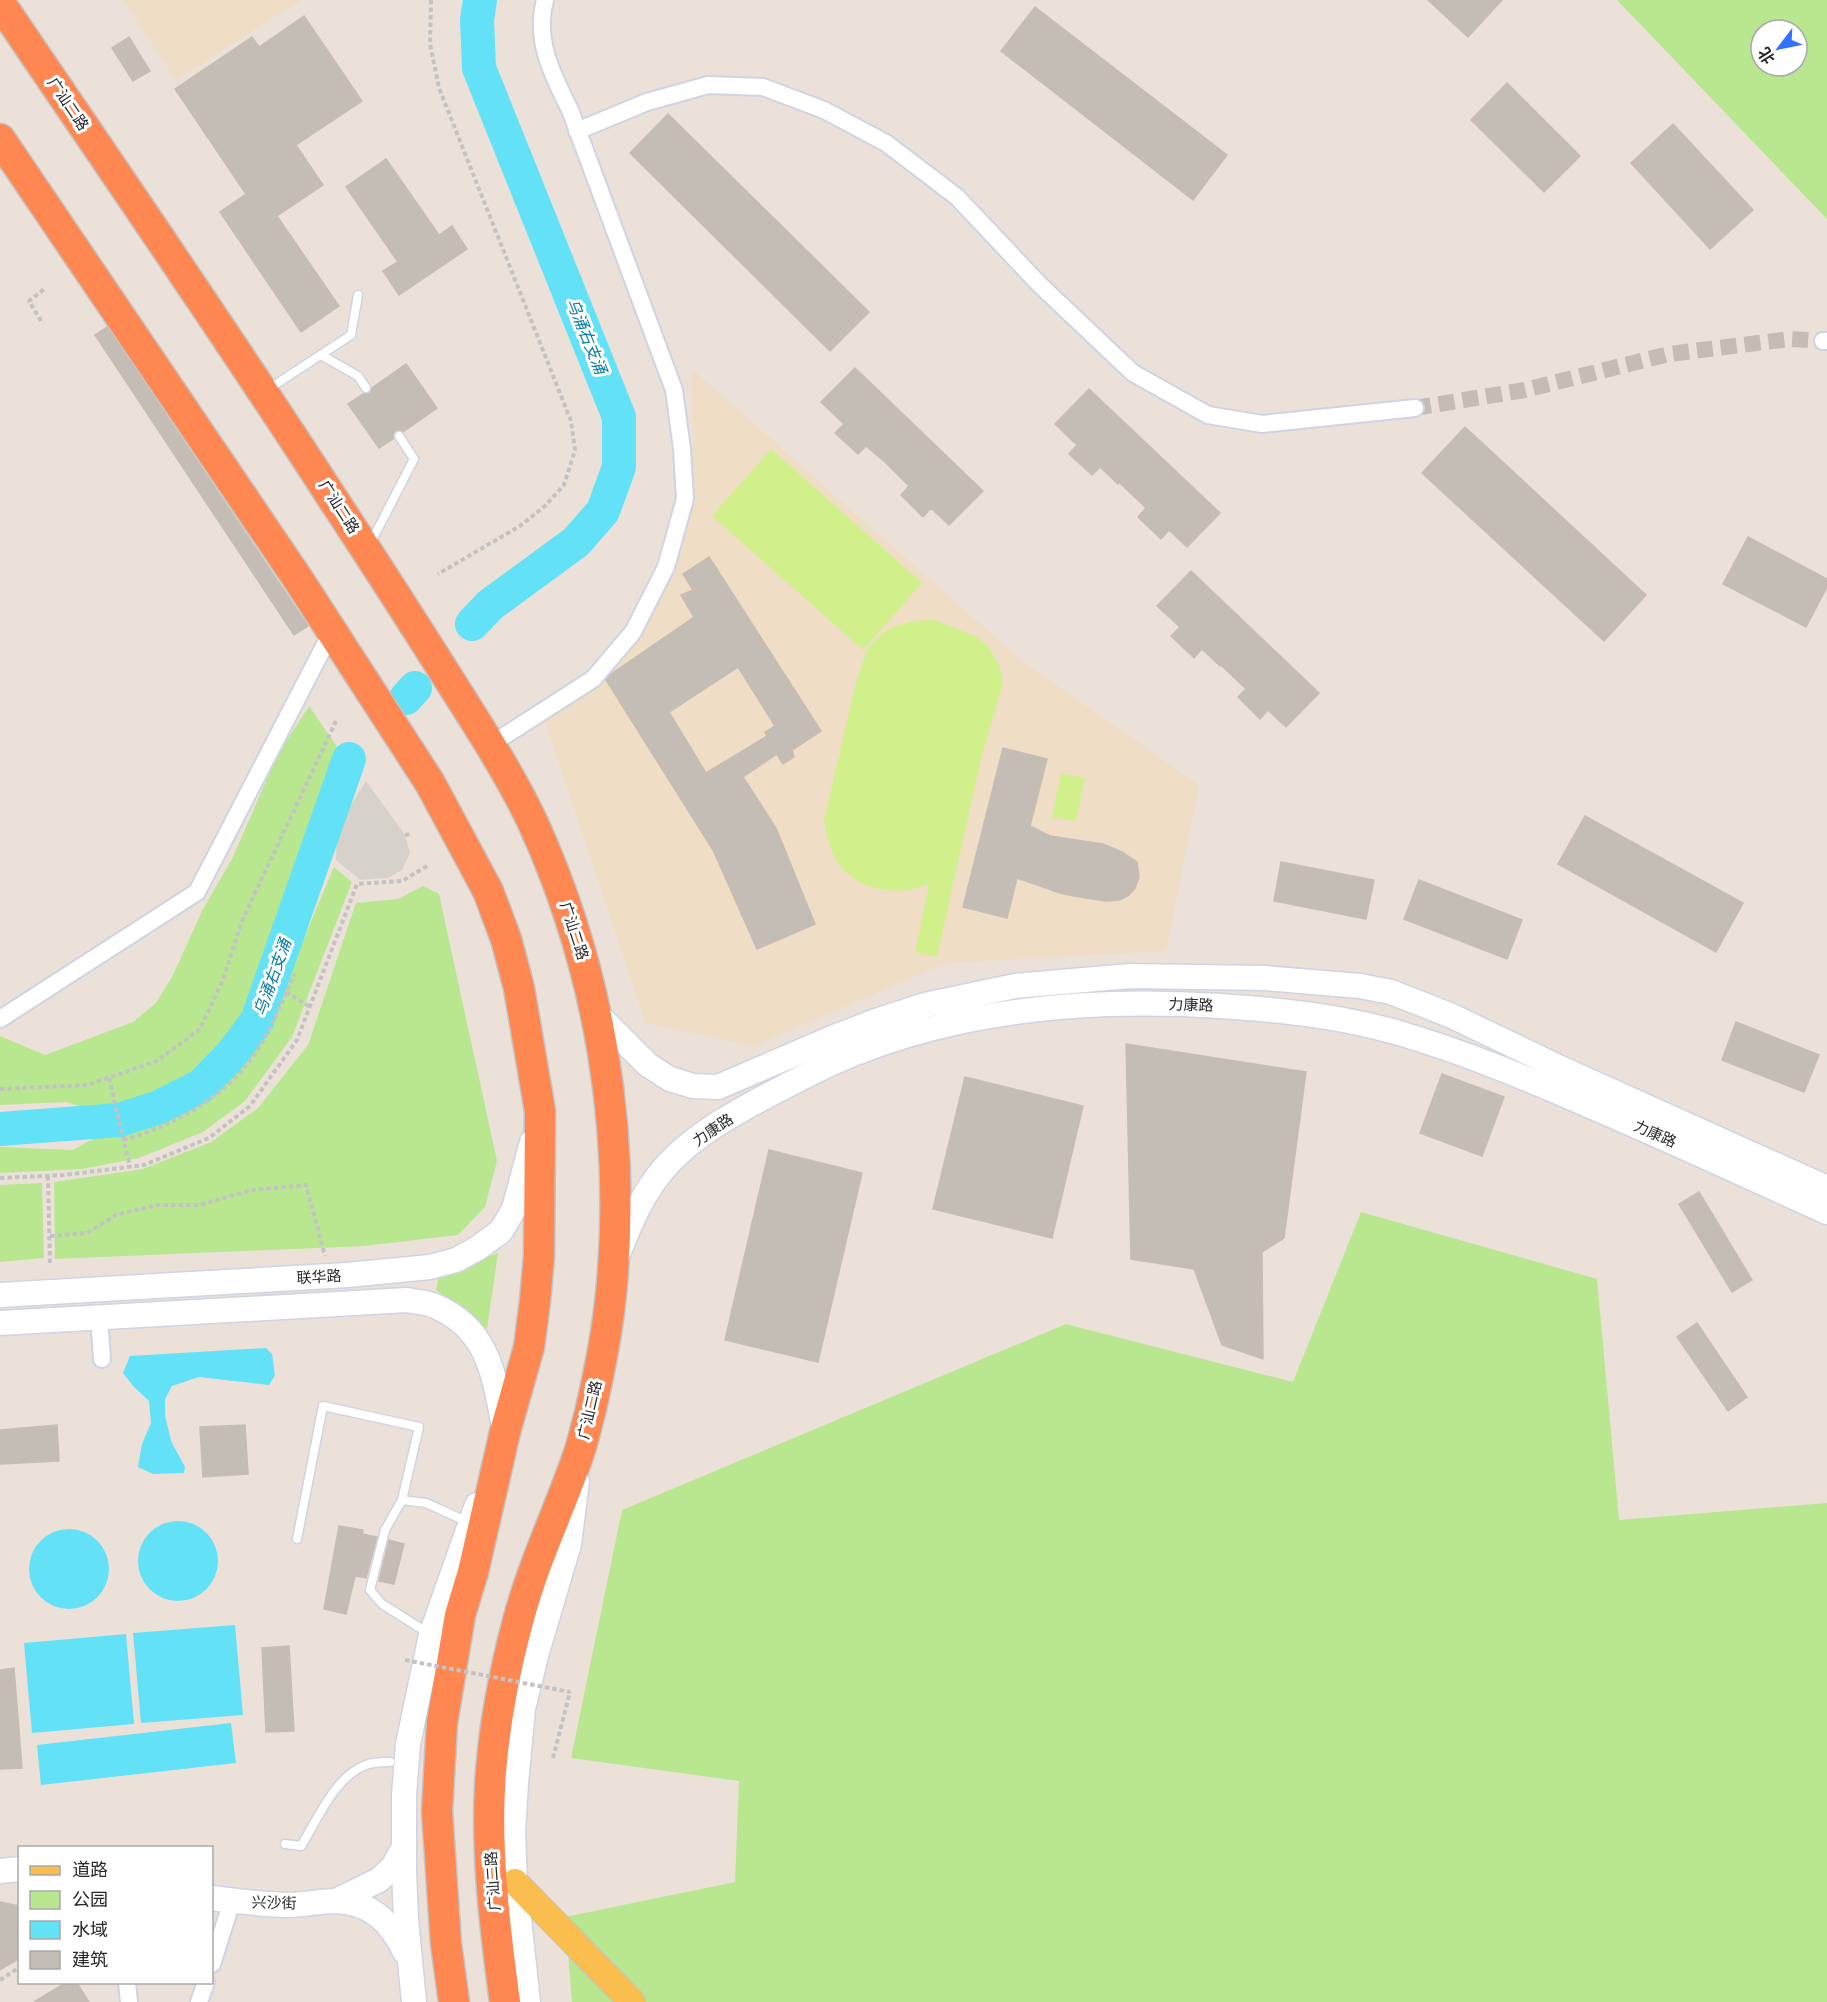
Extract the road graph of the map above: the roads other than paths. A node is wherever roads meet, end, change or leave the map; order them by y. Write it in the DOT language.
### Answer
graph roads {
  1 [pos="545,0"];
  2 [pos="0,3"];
  3 [pos="577,131"];
  4 [pos="0,139"];
  5 [pos="358,295"];
  6 [pos="321,355"];
  7 [pos="366,388"];
  8 [pos="264,392"];
  9 [pos="1415,408"];
  10 [pos="399,436"];
  11 [pos="367,550"];
  12 [pos="332,632"];
  13 [pos="490,745"];
  14 [pos="596,1013"];
  15 [pos="0,1019"];
  16 [pos="540,1111"];
  17 [pos="1827,1188"];
  18 [pos="1827,1212"];
  19 [pos="613,1264"];
  20 [pos="0,1295"];
  21 [pos="99,1317"];
  22 [pos="0,1323"];
  23 [pos="102,1359"];
  24 [pos="505,1432"];
  25 [pos="581,1449"];
  26 [pos="402,1500"];
  27 [pos="471,1523"];
  28 [pos="297,1539"];
  29 [pos="431,1635"];
  30 [pos="390,1761"];
  31 [pos="285,1844"];
  32 [pos="404,1847"];
  33 [pos="18,1869"];
  34 [pos="0,1870"];
  35 [pos="515,1882"];
  36 [pos="222,1899"];
  37 [pos="336,1901"];
  38 [pos="213,1958"];
  39 [pos="410,1964"];
  40 [pos="127,1984"];
  41 [pos="206,1984"];
  42 [pos="129,2002"];
  43 [pos="200,2002"];
  44 [pos="414,2002"];
  45 [pos="454,2002"];
  46 [pos="505,2002"];
  47 [pos="528,2002"];
  48 [pos="632,2002"];
  1 -- 3 [label="street"];
  2 -- 8 [label="highway, 广汕二路"];
  3 -- 9 [label="street"];
  3 -- 13 [label="street"];
  4 -- 12 [label="highway"];
  5 -- 6 [label="lane"];
  6 -- 7 [label="lane"];
  6 -- 8 [label="lane"];
  8 -- 11 [label="highway, 广汕二路"];
  10 -- 11 [label="lane"];
  11 -- 13 [label="highway, 广汕二路"];
  12 -- 15 [label="street"];
  12 -- 16 [label="highway"];
  13 -- 14 [label="highway, 广汕二路"];
  14 -- 17 [label="street, 力康路"];
  14 -- 19 [label="highway, 广汕二路"];
  16 -- 20 [label="street, 联华路"];
  16 -- 24 [label="highway"];
  18 -- 19 [label="street, 力康路"];
  19 -- 25 [label="highway, 广汕二路"];
  21 -- 22 [label="street, 联华路"];
  21 -- 23 [label="street"];
  21 -- 24 [label="street, 联华路"];
  24 -- 27 [label="street"];
  24 -- 45 [label="highway"];
  25 -- 35 [label="street"];
  25 -- 46 [label="highway, 广汕二路"];
  26 -- 27 [label="lane"];
  26 -- 28 [label="lane"];
  26 -- 29 [label="lane"];
  27 -- 29 [label="street"];
  29 -- 32 [label="street"];
  30 -- 31 [label="lane"];
  32 -- 37 [label="street"];
  32 -- 39 [label="street"];
  33 -- 34 [label="street"];
  35 -- 47 [label="street"];
  35 -- 48 [label="main road"];
  36 -- 37 [label="street, 兴沙街"];
  36 -- 38 [label="street"];
  37 -- 39 [label="street"];
  39 -- 44 [label="street"];
  40 -- 42 [label="street"];
  41 -- 43 [label="street"];
}
